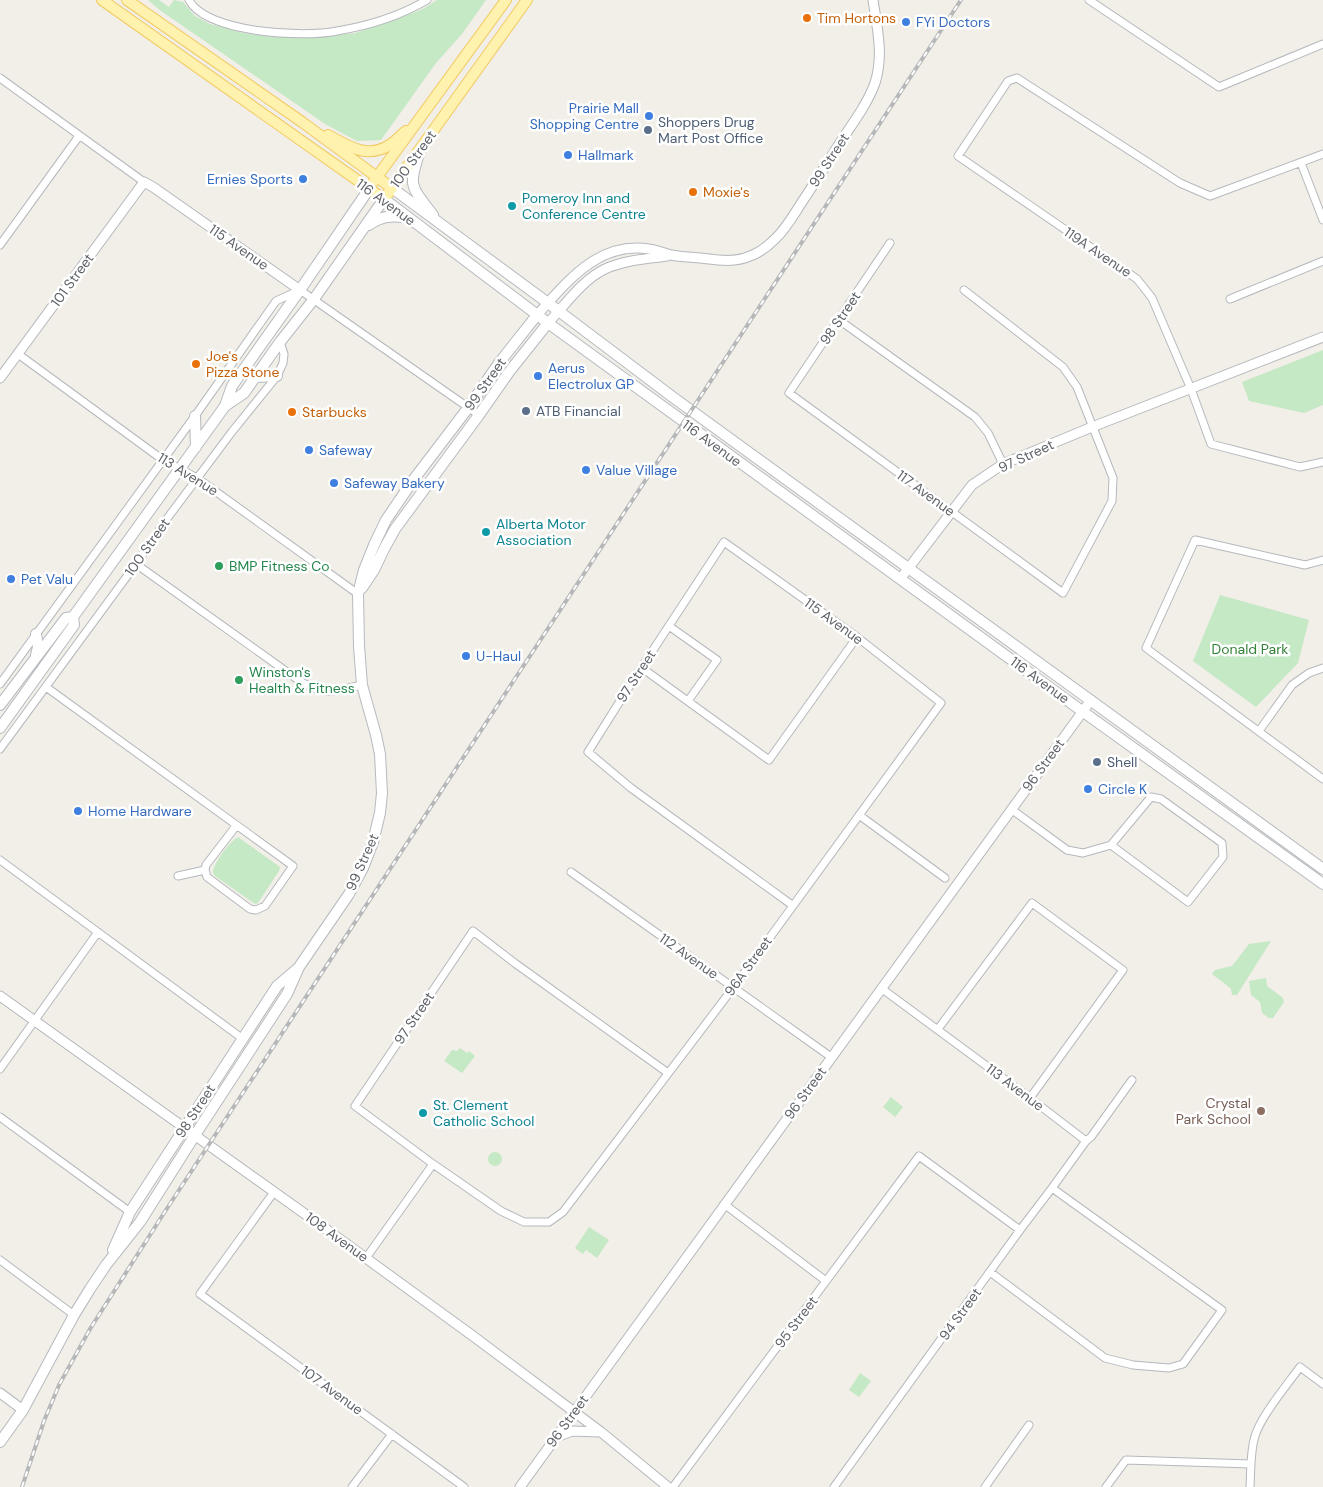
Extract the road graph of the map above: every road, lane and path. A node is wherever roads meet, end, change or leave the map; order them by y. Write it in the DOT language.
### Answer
graph roads {
  1 [pos="102,0"];
  2 [pos="127,0"];
  3 [pos="427,0"];
  4 [pos="506,0"];
  5 [pos="523,0"];
  6 [pos="528,0"];
  7 [pos="872,0"];
  8 [pos="1090,0"];
  9 [pos="190,2"];
  10 [pos="515,17"];
  11 [pos="1323,44"];
  12 [pos="0,78"];
  13 [pos="420,119"];
  14 [pos="302,122"];
  15 [pos="79,136"];
  16 [pos="420,149"];
  17 [pos="1323,154"];
  18 [pos="1301,163"];
  19 [pos="377,177"];
  20 [pos="144,182"];
  21 [pos="392,188"];
  22 [pos="369,189"];
  23 [pos="384,199"];
  24 [pos="409,218"];
  25 [pos="1323,220"];
  26 [pos="443,227"];
  27 [pos="360,232"];
  28 [pos="890,243"];
  29 [pos="0,245"];
  30 [pos="673,256"];
  31 [pos="1323,261"];
  32 [pos="300,290"];
  33 [pos="964,290"];
  34 [pos="314,299"];
  35 [pos="1230,299"];
  36 [pos="548,303"];
  37 [pos="559,311"];
  38 [pos="537,316"];
  39 [pos="839,320"];
  40 [pos="548,323"];
  41 [pos="1323,337"];
  42 [pos="280,342"];
  43 [pos="18,354"];
  44 [pos="277,376"];
  45 [pos="256,377"];
  46 [pos="0,378"];
  47 [pos="1191,389"];
  48 [pos="789,393"];
  49 [pos="674,398"];
  50 [pos="226,406"];
  51 [pos="468,408"];
  52 [pos="666,410"];
  53 [pos="479,415"];
  54 [pos="195,416"];
  55 [pos="1092,427"];
  56 [pos="196,448"];
  57 [pos="163,460"];
  58 [pos="1323,462"];
  59 [pos="1003,464"];
  60 [pos="180,469"];
  61 [pos="197,478"];
  62 [pos="951,511"];
  63 [pos="724,542"];
  64 [pos="1323,560"];
  65 [pos="136,564"];
  66 [pos="908,568"];
  67 [pos="901,578"];
  68 [pos="358,594"];
  69 [pos="74,617"];
  70 [pos="669,626"];
  71 [pos="36,634"];
  72 [pos="857,637"];
  73 [pos="36,657"];
  74 [pos="642,668"];
  75 [pos="1323,668"];
  76 [pos="0,684"];
  77 [pos="362,684"];
  78 [pos="46,687"];
  79 [pos="1090,700"];
  80 [pos="688,701"];
  81 [pos="940,703"];
  82 [pos="0,705"];
  83 [pos="1082,712"];
  84 [pos="0,728"];
  85 [pos="1259,731"];
  86 [pos="0,749"];
  87 [pos="1323,779"];
  88 [pos="1011,809"];
  89 [pos="859,816"];
  90 [pos="236,826"];
  91 [pos="1111,844"];
  92 [pos="0,860"];
  93 [pos="1323,869"];
  94 [pos="205,870"];
  95 [pos="571,872"];
  96 [pos="178,876"];
  97 [pos="945,878"];
  98 [pos="1323,884"];
  99 [pos="792,904"];
  100 [pos="98,932"];
  101 [pos="299,967"];
  102 [pos="733,988"];
  103 [pos="881,988"];
  104 [pos="0,996"];
  105 [pos="34,1021"];
  106 [pos="938,1030"];
  107 [pos="243,1039"];
  108 [pos="254,1045"];
  109 [pos="831,1057"];
  110 [pos="0,1068"];
  111 [pos="668,1073"];
  112 [pos="1132,1080"];
  113 [pos="1030,1098"];
  114 [pos="0,1117"];
  115 [pos="184,1127"];
  116 [pos="195,1134"];
  117 [pos="1086,1141"];
  118 [pos="434,1164"];
  119 [pos="1052,1188"];
  120 [pos="274,1192"];
  121 [pos="724,1204"];
  122 [pos="130,1212"];
  123 [pos="1020,1230"];
  124 [pos="366,1258"];
  125 [pos="0,1260"];
  126 [pos="106,1265"];
  127 [pos="990,1272"];
  128 [pos="826,1282"];
  129 [pos="74,1315"];
  130 [pos="1323,1384"];
  131 [pos="0,1393"];
  132 [pos="23,1410"];
  133 [pos="574,1412"];
  134 [pos="1029,1426"];
  135 [pos="601,1432"];
  136 [pos="392,1434"];
  137 [pos="554,1439"];
  138 [pos="0,1442"];
  139 [pos="1251,1464"];
  140 [pos="352,1487"];
  141 [pos="464,1487"];
  142 [pos="520,1487"];
  143 [pos="668,1487"];
  144 [pos="673,1487"];
  145 [pos="834,1487"];
  146 [pos="985,1487"];
  147 [pos="1106,1487"];
  148 [pos="1250,1487"];
  1 -- 22 [label="main road, 116 Avenue"];
  2 -- 14 [label="main road, 116 Avenue"];
  3 -- 9 [label="street"];
  4 -- 13 [label="main road, 100 Street"];
  5 -- 10 [label="main road"];
  6 -- 10 [label="main road, 100 Street"];
  7 -- 30 [label="street, 99 Street"];
  8 -- 11 [label="street"];
  10 -- 16 [label="main road, 100 Street"];
  12 -- 15 [label="street, 115 Avenue"];
  13 -- 14 [label="main road"];
  13 -- 19 [label="main road, 100 Street"];
  14 -- 19 [label="main road, 116 Avenue"];
  15 -- 20 [label="street, 115 Avenue"];
  15 -- 29 [label="street"];
  16 -- 21 [label="main road, 100 Street"];
  16 -- 26 [label="main road"];
  17 -- 18 [label="street"];
  18 -- 25 [label="street"];
  18 -- 47 [label="street, 119A Avenue"];
  19 -- 21 [label="main road, 116 Avenue"];
  19 -- 22 [label="main road, 100 Street"];
  20 -- 32 [label="street, 115 Avenue"];
  20 -- 43 [label="street, 101 Street"];
  21 -- 23 [label="main road, 100 Street"];
  21 -- 26 [label="main road, 116 Avenue"];
  22 -- 23 [label="main road, 116 Avenue"];
  22 -- 32 [label="main road, 100 Street"];
  23 -- 24 [label="main road, 116 Avenue"];
  23 -- 27 [label="main road, 100 Street"];
  24 -- 27 [label="main road"];
  24 -- 38 [label="main road, 116 Avenue"];
  26 -- 36 [label="main road, 116 Avenue"];
  27 -- 34 [label="main road, 100 Street"];
  28 -- 39 [label="street, 98 Street"];
  30 -- 36 [label="street, 99 Street"];
  30 -- 37 [label="street, 99 Street"];
  31 -- 35 [label="street"];
  32 -- 34 [label="street, 115 Avenue"];
  32 -- 50 [label="main road, 100 Street"];
  32 -- 54 [label="street"];
  33 -- 55 [label="street"];
  34 -- 42 [label="main road, 100 Street"];
  34 -- 51 [label="street, 115 Avenue"];
  36 -- 37 [label="main road, 116 Avenue"];
  36 -- 38 [label="street, 99 Street"];
  37 -- 40 [label="street, 99 Street"];
  37 -- 49 [label="main road, 116 Avenue"];
  38 -- 40 [label="main road, 116 Avenue"];
  38 -- 51 [label="main road, 99 Street"];
  39 -- 48 [label="street, 98 Street"];
  39 -- 59 [label="street"];
  40 -- 52 [label="main road, 116 Avenue"];
  40 -- 53 [label="main road, 99 Street"];
  41 -- 47 [label="street, 97 Street"];
  42 -- 44 [label="street, 100 Street"];
  42 -- 45 [label="main road, 100 Street"];
  43 -- 46 [label="street, 101 Street"];
  43 -- 57 [label="street, 113 Avenue"];
  44 -- 45 [label="main road"];
  44 -- 61 [label="street, 100 Street"];
  45 -- 50 [label="main road, 100 Street"];
  47 -- 55 [label="street, 97 Street"];
  47 -- 58 [label="street, 119A Avenue"];
  48 -- 62 [label="street, 117 Avenue"];
  49 -- 52 [label="main road"];
  49 -- 66 [label="main road, 116 Avenue"];
  50 -- 56 [label="main road, 100 Street"];
  51 -- 53 [label="street, 115 Avenue"];
  51 -- 68 [label="main road, 99 Street"];
  52 -- 67 [label="main road, 116 Avenue"];
  53 -- 68 [label="main road, 99 Street"];
  54 -- 56 [label="main road"];
  54 -- 57 [label="street"];
  55 -- 59 [label="street, 97 Street"];
  55 -- 62 [label="street, 117 Avenue"];
  56 -- 60 [label="main road, 100 Street"];
  57 -- 60 [label="street, 113 Avenue"];
  57 -- 71 [label="street"];
  59 -- 62 [label="street, 97 Street"];
  60 -- 61 [label="street, 113 Avenue"];
  60 -- 69 [label="main road, 100 Street"];
  61 -- 65 [label="street, 100 Street"];
  61 -- 68 [label="street, 113 Avenue"];
  62 -- 66 [label="street, 97 Street"];
  63 -- 70 [label="street, 97 Street"];
  63 -- 72 [label="street, 115 Avenue"];
  64 -- 85 [label="street"];
  65 -- 77 [label="street"];
  65 -- 78 [label="street, 100 Street"];
  66 -- 67 [label="street, 97 Street"];
  66 -- 79 [label="main road, 116 Avenue"];
  67 -- 83 [label="main road, 116 Avenue"];
  68 -- 77 [label="main road, 99 Street"];
  69 -- 73 [label="main road, 100 Street"];
  69 -- 84 [label="main road, 100 Street"];
  70 -- 74 [label="street, 97 Street"];
  70 -- 80 [label="street"];
  71 -- 73 [label="main road"];
  71 -- 76 [label="street"];
  72 -- 80 [label="street"];
  72 -- 81 [label="street, 115 Avenue"];
  73 -- 82 [label="main road, 100 Street"];
  74 -- 80 [label="street"];
  74 -- 99 [label="street, 97 Street"];
  75 -- 85 [label="street"];
  77 -- 101 [label="main road, 99 Street"];
  78 -- 86 [label="street, 100 Street"];
  78 -- 90 [label="street"];
  79 -- 83 [label="street, 96 Street"];
  79 -- 93 [label="main road, 116 Avenue"];
  81 -- 89 [label="street, 96A Street"];
  83 -- 88 [label="street, 96 Street"];
  83 -- 98 [label="main road, 116 Avenue"];
  85 -- 87 [label="street"];
  88 -- 91 [label="street"];
  88 -- 103 [label="street, 96 Street"];
  89 -- 97 [label="street"];
  89 -- 99 [label="street, 96A Street"];
  90 -- 94 [label="street"];
  90 -- 94 [label="street"];
  91 -- 91 [label="street"];
  92 -- 100 [label="street"];
  94 -- 96 [label="street"];
  95 -- 102 [label="street, 112 Avenue"];
  99 -- 102 [label="street, 96A Street"];
  100 -- 105 [label="street"];
  100 -- 107 [label="street"];
  101 -- 107 [label="main road, 98 Street"];
  101 -- 108 [label="main road, 99 Street"];
  102 -- 109 [label="street, 112 Avenue"];
  102 -- 111 [label="street, 96A Street"];
  103 -- 106 [label="street, 113 Avenue"];
  103 -- 109 [label="street, 96 Street"];
  104 -- 105 [label="street, 108 Avenue"];
  105 -- 110 [label="street"];
  105 -- 115 [label="street, 108 Avenue"];
  106 -- 113 [label="street, 113 Avenue"];
  106 -- 113 [label="street"];
  107 -- 115 [label="main road, 98 Street"];
  108 -- 116 [label="main road, 98 Street"];
  109 -- 121 [label="street, 96 Street"];
  111 -- 118 [label="street, 96A Street"];
  111 -- 118 [label="street, 97 Street"];
  112 -- 117 [label="street"];
  113 -- 117 [label="street, 113 Avenue"];
  114 -- 122 [label="street"];
  115 -- 116 [label="street, 108 Avenue"];
  115 -- 122 [label="main road, 98 Street"];
  116 -- 120 [label="street, 108 Avenue"];
  116 -- 126 [label="main road, 98 Street"];
  117 -- 119 [label="street, 94 Street"];
  118 -- 124 [label="street"];
  119 -- 123 [label="street, 94 Street"];
  119 -- 127 [label="street"];
  120 -- 124 [label="street, 108 Avenue"];
  120 -- 136 [label="street, 107 Avenue"];
  121 -- 128 [label="street"];
  121 -- 133 [label="street, 96 Street"];
  122 -- 126 [label="main road, 98 Street"];
  123 -- 127 [label="street, 94 Street"];
  123 -- 128 [label="street, 95 Street"];
  124 -- 133 [label="street, 108 Avenue"];
  125 -- 129 [label="street"];
  126 -- 129 [label="main road, 98 Street"];
  127 -- 145 [label="street, 94 Street"];
  128 -- 144 [label="street, 95 Street"];
  129 -- 132 [label="main road, 98 Street"];
  130 -- 139 [label="street"];
  131 -- 132 [label="street"];
  132 -- 138 [label="main road, 98 Street"];
  133 -- 135 [label="street, 108 Avenue"];
  133 -- 137 [label="street, 96 Street"];
  134 -- 146 [label="street"];
  135 -- 137 [label="street"];
  135 -- 143 [label="street, 108 Avenue"];
  136 -- 140 [label="street"];
  136 -- 141 [label="street, 107 Avenue"];
  137 -- 142 [label="street, 96 Street"];
  139 -- 147 [label="street"];
  139 -- 148 [label="street"];
}
